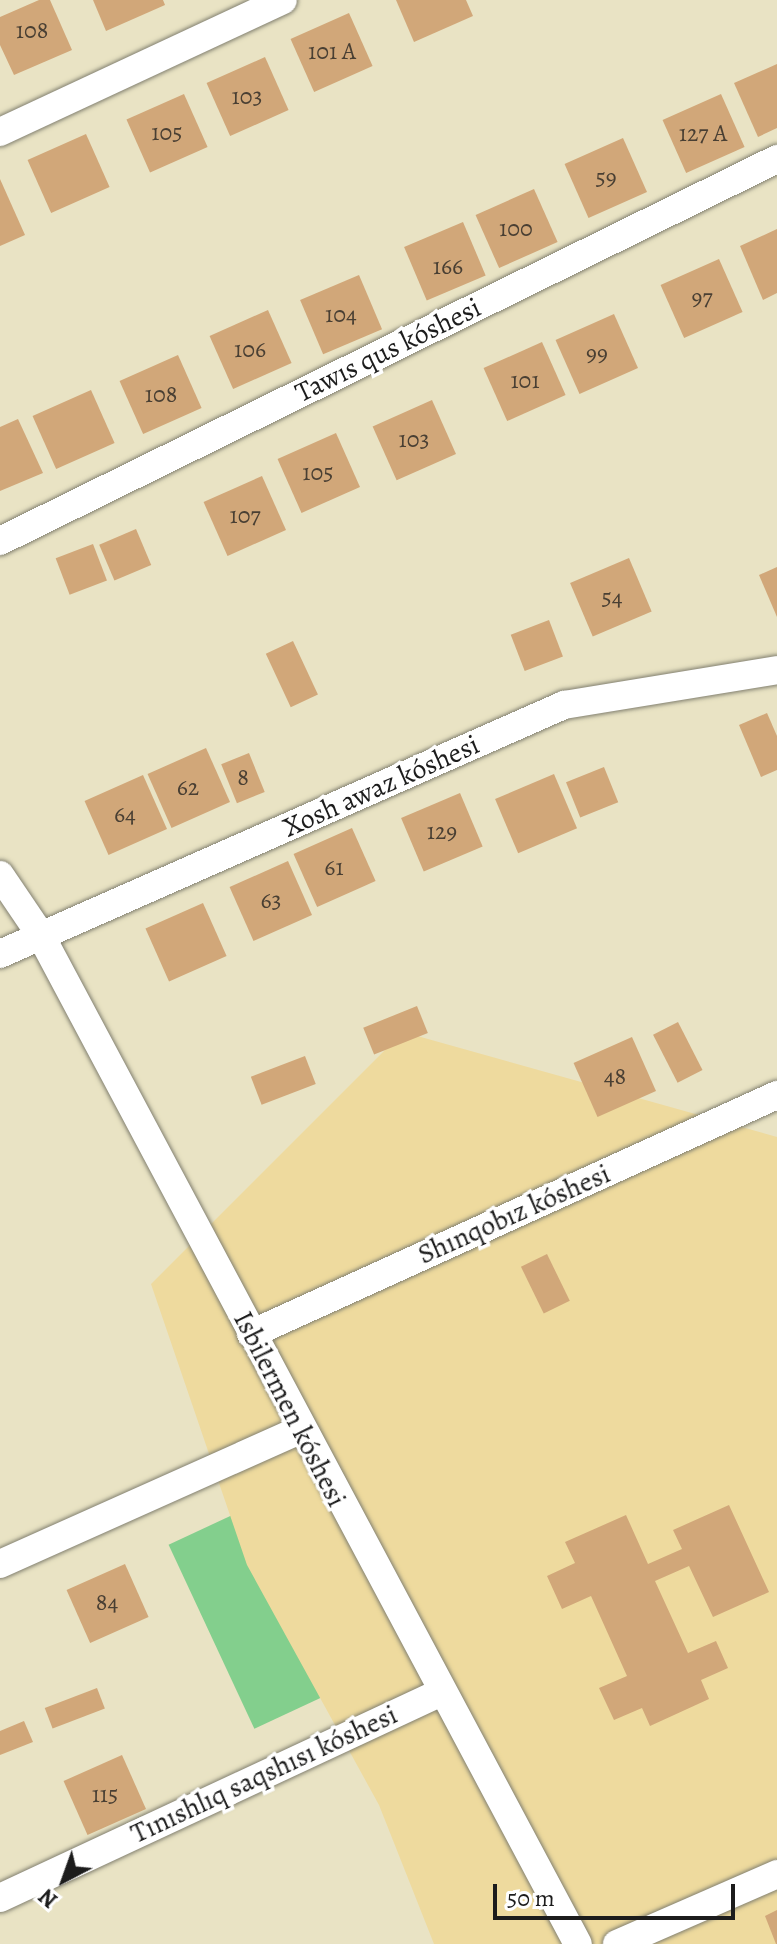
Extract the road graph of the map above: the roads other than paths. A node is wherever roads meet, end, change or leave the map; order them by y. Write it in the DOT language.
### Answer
graph roads {
  1 [pos="283,0"];
  2 [pos="0,132"];
  3 [pos="777,159"];
  4 [pos="0,541"];
  5 [pos="777,670"];
  6 [pos="0,875"];
  7 [pos="40,934"];
  8 [pos="0,954"];
  9 [pos="777,1095"];
  10 [pos="251,1334"];
  11 [pos="298,1431"];
  12 [pos="0,1564"];
  13 [pos="441,1692"];
  14 [pos="777,1874"];
  15 [pos="0,1898"];
  16 [pos="578,1944"];
  17 [pos="617,1944"];
  1 -- 2 [label="street"];
  3 -- 4 [label="street, Tawıs qus kóshesi"];
  5 -- 7 [label="street, Xosh awaz kóshesi"];
  6 -- 7 [label="street, Isbilermen kóshesi"];
  7 -- 8 [label="street, Xosh awaz kóshesi"];
  7 -- 10 [label="street, Isbilermen kóshesi"];
  9 -- 10 [label="street, Shınqobız kóshesi"];
  10 -- 11 [label="street, Isbilermen kóshesi"];
  11 -- 12 [label="street"];
  11 -- 13 [label="street, Isbilermen kóshesi"];
  13 -- 15 [label="street, Tınıshlıq saqshısı kóshesi"];
  13 -- 16 [label="street, Isbilermen kóshesi"];
  14 -- 17 [label="street"];
}
